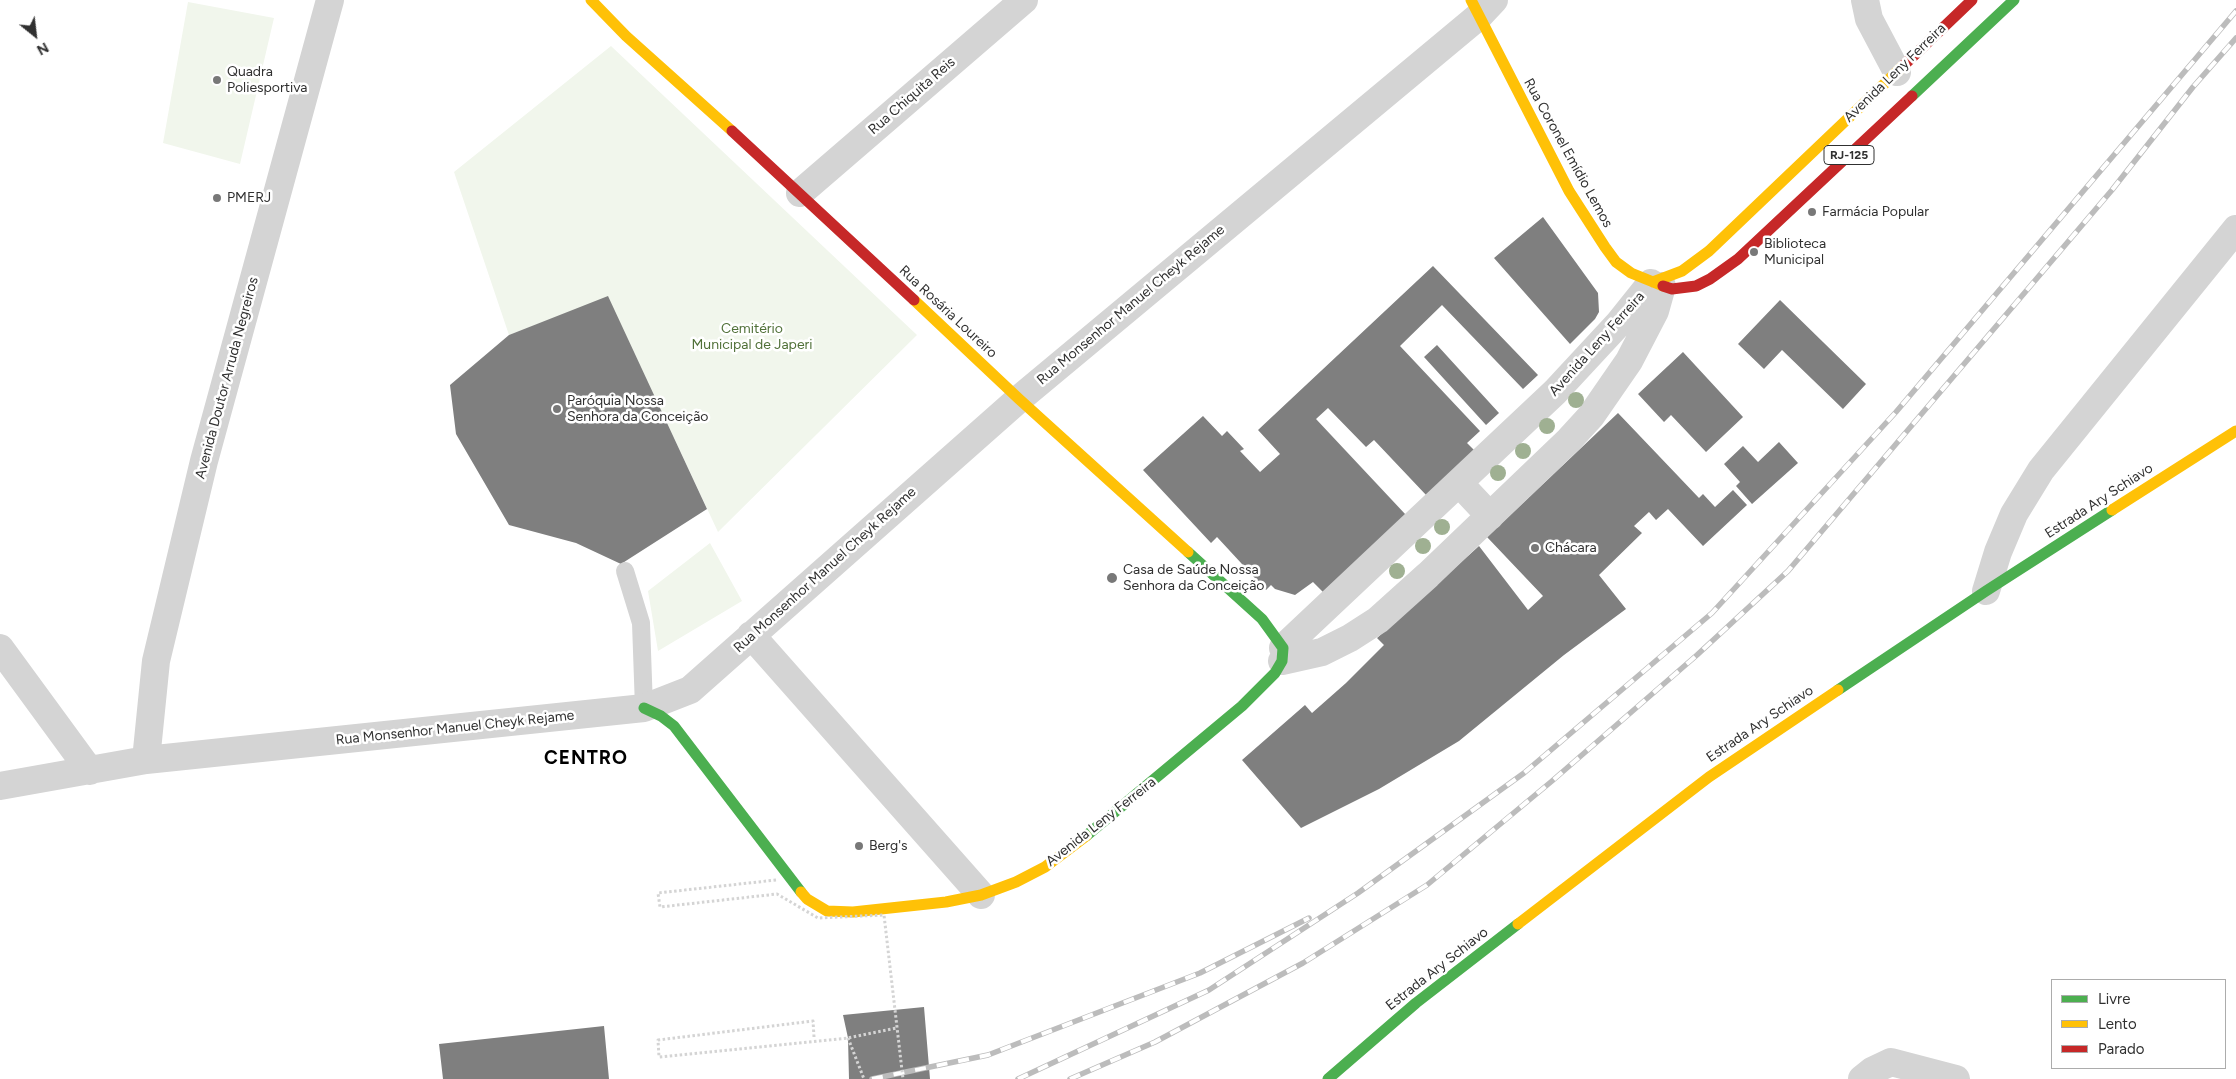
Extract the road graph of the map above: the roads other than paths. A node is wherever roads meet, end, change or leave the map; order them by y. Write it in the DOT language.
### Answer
graph roads {
  1 [pos="330,0"];
  2 [pos="591,0"];
  3 [pos="1024,0"];
  4 [pos="1865,0"];
  5 [pos="1972,0"];
  6 [pos="2014,0"];
  7 [pos="1481,5"];
  8 [pos="1897,72"];
  9 [pos="800,193"];
  10 [pos="2236,229"];
  11 [pos="1662,286"];
  12 [pos="1019,399"];
  13 [pos="2236,431"];
  14 [pos="1459,484"];
  15 [pos="1490,516"];
  16 [pos="625,571"];
  17 [pos="1986,591"];
  18 [pos="751,635"];
  19 [pos="0,648"];
  20 [pos="1282,654"];
  21 [pos="644,708"];
  22 [pos="146,760"];
  23 [pos="90,772"];
  24 [pos="0,786"];
  25 [pos="981,895"];
  26 [pos="1328,1079"];
  27 [pos="1862,1079"];
  28 [pos="1956,1079"];
  1 -- 22 [label="street, Avenida Doutor Arruda Negreiros"];
  2 -- 9 [label="main road, Rua Rosária Loureiro"];
  3 -- 9 [label="street, Rua Chiquita Reis"];
  4 -- 8 [label="street"];
  5 -- 8 [label="main road, Avenida Leny Ferreira / RJ-125"];
  6 -- 11 [label="main road, Avenida Leny Ferreira / RJ-125"];
  7 -- 11 [label="main road, Rua Coronel Emídio Lemos"];
  7 -- 12 [label="street, Rua Monsenhor Manuel Cheyk Rejame"];
  8 -- 11 [label="main road, Avenida Leny Ferreira / RJ-125"];
  9 -- 12 [label="main road, Rua Rosária Loureiro"];
  10 -- 17 [label="street"];
  11 -- 14 [label="street, Avenida Leny Ferreira"];
  11 -- 15 [label="street, Avenida Leny Ferreira"];
  12 -- 18 [label="street, Rua Monsenhor Manuel Cheyk Rejame"];
  12 -- 20 [label="main road, Rua Rosária Loureiro"];
  13 -- 17 [label="main road, Estrada Ary Schiavo"];
  14 -- 15 [label="street"];
  14 -- 20 [label="street, Avenida Leny Ferreira"];
  15 -- 20 [label="street, Avenida Leny Ferreira"];
  16 -- 21 [label="lane"];
  17 -- 26 [label="main road, Estrada Ary Schiavo"];
  18 -- 21 [label="street, Rua Monsenhor Manuel Cheyk Rejame"];
  18 -- 25 [label="street"];
  19 -- 23 [label="street"];
  20 -- 25 [label="main road, Avenida Leny Ferreira"];
  21 -- 22 [label="street, Rua Monsenhor Manuel Cheyk Rejame"];
  21 -- 25 [label="main road, Avenida Leny Ferreira"];
  22 -- 23 [label="street, Rua Monsenhor Manuel Cheyk Rejame"];
  23 -- 24 [label="street, Rua Monsenhor Manuel Cheyk Rejame"];
  27 -- 28 [label="street"];
}
